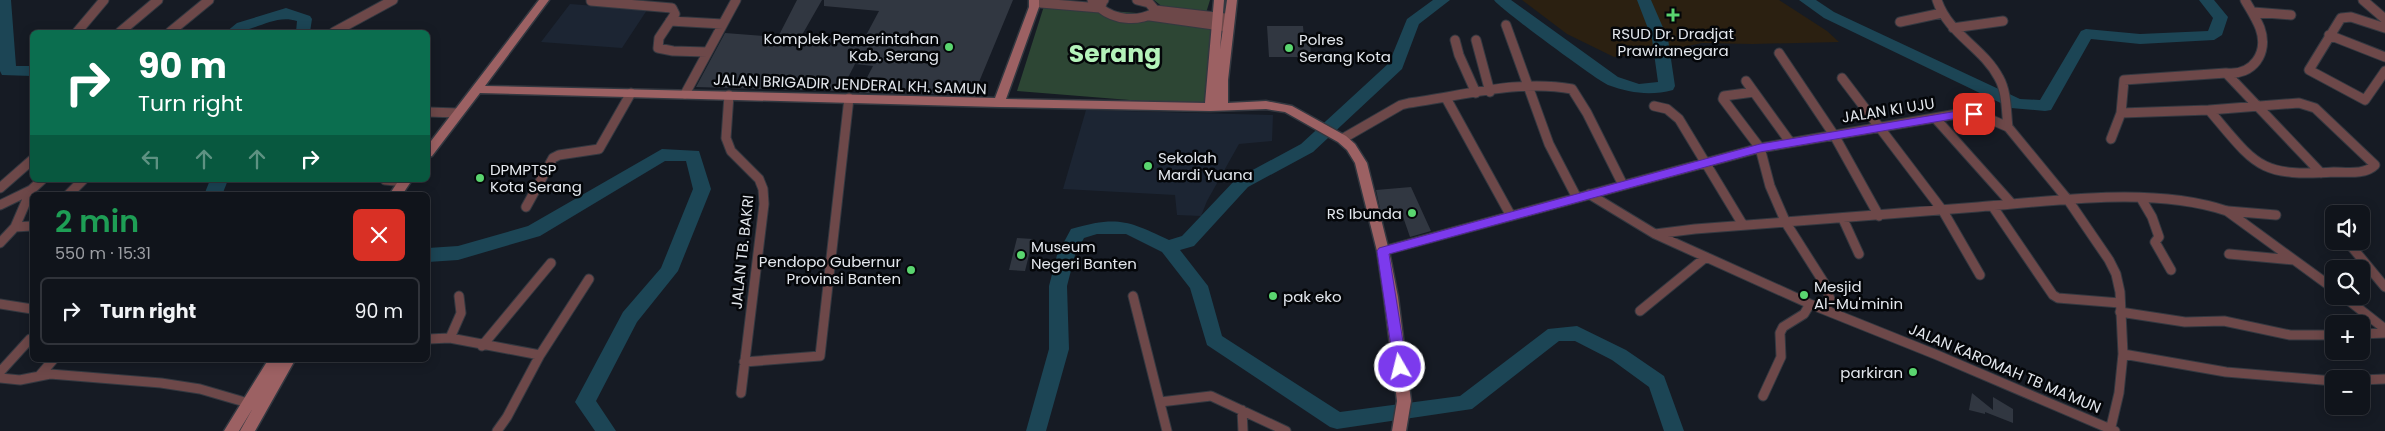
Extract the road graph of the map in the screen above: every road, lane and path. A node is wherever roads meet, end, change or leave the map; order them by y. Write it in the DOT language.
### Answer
graph roads {
  1 [pos="104,0"];
  2 [pos="158,0"];
  3 [pos="209,0"];
  4 [pos="393,0"];
  5 [pos="544,0"];
  6 [pos="736,0"];
  7 [pos="1092,0"];
  8 [pos="1137,0"];
  9 [pos="1220,0"];
  10 [pos="1232,0"];
  11 [pos="1937,0"];
  12 [pos="2245,0"];
  13 [pos="2363,0"];
  14 [pos="591,1"];
  15 [pos="1036,2"];
  16 [pos="1103,3"];
  17 [pos="2253,12"];
  18 [pos="1153,13"];
  19 [pos="1942,13"];
  20 [pos="2291,16"];
  21 [pos="2385,19"];
  22 [pos="670,21"];
  23 [pos="2003,21"];
  24 [pos="1217,22"];
  25 [pos="1900,22"];
  26 [pos="1229,23"];
  27 [pos="723,24"];
  28 [pos="1506,25"];
  29 [pos="1953,28"];
  30 [pos="2385,28"];
  31 [pos="79,30"];
  32 [pos="122,30"];
  33 [pos="172,30"];
  34 [pos="338,30"];
  35 [pos="2329,35"];
  36 [pos="1455,40"];
  37 [pos="1476,40"];
  38 [pos="707,52"];
  39 [pos="1779,54"];
  40 [pos="2385,57"];
  41 [pos="2385,71"];
  42 [pos="2226,73"];
  43 [pos="1842,78"];
  44 [pos="1746,81"];
  45 [pos="1527,88"];
  46 [pos="476,89"];
  47 [pos="1490,92"];
  48 [pos="1754,92"];
  49 [pos="631,93"];
  50 [pos="1476,93"];
  51 [pos="685,94"];
  52 [pos="729,96"];
  53 [pos="849,98"];
  54 [pos="1446,98"];
  55 [pos="999,103"];
  56 [pos="2005,105"];
  57 [pos="1654,106"];
  58 [pos="2258,106"];
  59 [pos="1210,107"];
  60 [pos="1222,107"];
  61 [pos="2209,110"];
  62 [pos="430,112"];
  63 [pos="458,112"];
  64 [pos="2121,113"];
  65 [pos="1936,119"];
  66 [pos="2008,127"];
  67 [pos="1882,128"];
  68 [pos="1834,135"];
  69 [pos="1339,137"];
  70 [pos="2111,139"];
  71 [pos="1790,142"];
  72 [pos="1760,148"];
  73 [pos="430,150"];
  74 [pos="30,162"];
  75 [pos="1706,163"];
  76 [pos="2321,172"];
  77 [pos="40,182"];
  78 [pos="81,182"];
  79 [pos="405,182"];
  80 [pos="1623,185"];
  81 [pos="0,188"];
  82 [pos="30,190"];
  83 [pos="71,192"];
  84 [pos="397,192"];
  85 [pos="1590,194"];
  86 [pos="1577,198"];
  87 [pos="2068,200"];
  88 [pos="2142,200"];
  89 [pos="2012,204"];
  90 [pos="0,205"];
  91 [pos="526,206"];
  92 [pos="1993,207"];
  93 [pos="1943,211"];
  94 [pos="2227,211"];
  95 [pos="2276,215"];
  96 [pos="1511,216"];
  97 [pos="1878,216"];
  98 [pos="1843,219"];
  99 [pos="1786,223"];
  100 [pos="30,226"];
  101 [pos="1743,226"];
  102 [pos="15,227"];
  103 [pos="1655,234"];
  104 [pos="0,243"];
  105 [pos="2354,250"];
  106 [pos="1383,251"];
  107 [pos="1859,254"];
  108 [pos="2229,254"];
  109 [pos="1706,257"];
  110 [pos="2295,260"];
  111 [pos="551,264"];
  112 [pos="2171,270"];
  113 [pos="1980,275"];
  114 [pos="589,279"];
  115 [pos="2325,282"];
  116 [pos="2385,287"];
  117 [pos="459,296"];
  118 [pos="1133,296"];
  119 [pos="0,304"];
  120 [pos="1810,304"];
  121 [pos="2355,305"];
  122 [pos="2120,308"];
  123 [pos="30,309"];
  124 [pos="1826,310"];
  125 [pos="1640,311"];
  126 [pos="2369,315"];
  127 [pos="2370,316"];
  128 [pos="2385,317"];
  129 [pos="2385,329"];
  130 [pos="2385,333"];
  131 [pos="2325,334"];
  132 [pos="2370,334"];
  133 [pos="450,338"];
  134 [pos="30,339"];
  135 [pos="430,339"];
  136 [pos="482,346"];
  137 [pos="2122,354"];
  138 [pos="540,355"];
  139 [pos="51,362"];
  140 [pos="274,362"];
  141 [pos="287,362"];
  142 [pos="744,362"];
  143 [pos="0,372"];
  144 [pos="40,375"];
  145 [pos="0,378"];
  146 [pos="2385,379"];
  147 [pos="2370,380"];
  148 [pos="2325,381"];
  149 [pos="740,393"];
  150 [pos="1763,396"];
  151 [pos="1160,402"];
  152 [pos="248,403"];
  153 [pos="1242,410"];
  154 [pos="2112,430"];
  155 [pos="231,431"];
  156 [pos="247,431"];
  157 [pos="497,431"];
  158 [pos="1167,431"];
  159 [pos="1243,431"];
  160 [pos="1286,431"];
  161 [pos="1400,431"];
  1 -- 31 [label="street"];
  2 -- 32 [label="street"];
  3 -- 33 [label="street"];
  4 -- 34 [label="street"];
  5 -- 46 [label="main road"];
  6 -- 27 [label="street"];
  7 -- 16 [label="street"];
  8 -- 18 [label="street"];
  9 -- 24 [label="main road"];
  10 -- 26 [label="main road"];
  11 -- 19 [label="street"];
  12 -- 17 [label="street"];
  13 -- 21 [label="street"];
  14 -- 22 [label="street"];
  15 -- 16 [label="street"];
  15 -- 55 [label="main road"];
  16 -- 18 [label="street"];
  17 -- 20 [label="street"];
  17 -- 42 [label="street"];
  18 -- 24 [label="street"];
  19 -- 25 [label="street"];
  19 -- 29 [label="street"];
  22 -- 27 [label="street"];
  22 -- 38 [label="street"];
  23 -- 29 [label="street"];
  24 -- 26 [label="street"];
  24 -- 59 [label="main road"];
  26 -- 60 [label="main road"];
  27 -- 38 [label="street"];
  28 -- 45 [label="street"];
  29 -- 56 [label="street"];
  30 -- 35 [label="street"];
  35 -- 40 [label="street"];
  35 -- 41 [label="street"];
  36 -- 50 [label="street"];
  37 -- 47 [label="street"];
  38 -- 51 [label="street"];
  39 -- 68 [label="street"];
  42 -- 58 [label="street"];
  42 -- 64 [label="street"];
  43 -- 67 [label="street"];
  44 -- 48 [label="street"];
  45 -- 47 [label="street"];
  45 -- 80 [label="street"];
  45 -- 86 [label="street"];
  46 -- 49 [label="main road, JALAN BRIGADIR JENDERAL KH. SAMUN"];
  46 -- 63 [label="main road"];
  47 -- 50 [label="street"];
  48 -- 71 [label="street"];
  48 -- 72 [label="street"];
  49 -- 51 [label="main road, JALAN BRIGADIR JENDERAL KH. SAMUN"];
  49 -- 91 [label="street"];
  50 -- 54 [label="street"];
  51 -- 52 [label="main road, JALAN BRIGADIR JENDERAL KH. SAMUN"];
  52 -- 53 [label="main road, JALAN BRIGADIR JENDERAL KH. SAMUN"];
  52 -- 142 [label="street, JALAN TB. BAKRI"];
  53 -- 55 [label="main road, JALAN BRIGADIR JENDERAL KH. SAMUN"];
  53 -- 142 [label="street"];
  54 -- 69 [label="street"];
  54 -- 96 [label="street"];
  55 -- 59 [label="main road, JALAN BRIGADIR JENDERAL KH. SAMUN"];
  56 -- 66 [label="street"];
  57 -- 75 [label="street"];
  58 -- 61 [label="street"];
  58 -- 76 [label="street"];
  58 -- 76 [label="street"];
  59 -- 60 [label="main road, JALAN BRIGADIR JENDERAL KH. SAMUN"];
  60 -- 69 [label="main road"];
  61 -- 64 [label="street"];
  61 -- 76 [label="street"];
  62 -- 63 [label="street"];
  63 -- 73 [label="main road"];
  64 -- 70 [label="street"];
  65 -- 66 [label="street, JALAN KI UJU"];
  65 -- 67 [label="street, JALAN KI UJU"];
  65 -- 89 [label="street"];
  66 -- 87 [label="street, JALAN KI UJU"];
  67 -- 68 [label="street, JALAN KI UJU"];
  67 -- 93 [label="street"];
  68 -- 71 [label="street, JALAN KI UJU"];
  68 -- 97 [label="street"];
  69 -- 106 [label="main road"];
  71 -- 72 [label="street, JALAN KI UJU"];
  72 -- 75 [label="street, JALAN KI UJU"];
  72 -- 99 [label="street"];
  74 -- 81 [label="street"];
  75 -- 80 [label="street, JALAN KI UJU"];
  75 -- 101 [label="street"];
  77 -- 82 [label="street"];
  78 -- 83 [label="street"];
  79 -- 84 [label="main road"];
  80 -- 85 [label="street, JALAN KI UJU"];
  82 -- 90 [label="street"];
  82 -- 102 [label="street"];
  85 -- 86 [label="street, JALAN KI UJU"];
  85 -- 103 [label="street, JALAN KAROMAH TB MA'MUN"];
  86 -- 96 [label="street, JALAN KI UJU"];
  87 -- 88 [label="street"];
  87 -- 89 [label="street"];
  87 -- 122 [label="street, JALAN KI UJU"];
  88 -- 94 [label="street"];
  88 -- 112 [label="street"];
  89 -- 92 [label="street"];
  92 -- 93 [label="street"];
  92 -- 122 [label="street"];
  93 -- 97 [label="street"];
  93 -- 113 [label="street"];
  94 -- 95 [label="street"];
  94 -- 110 [label="street"];
  96 -- 106 [label="street, JALAN KI UJU"];
  97 -- 98 [label="street"];
  98 -- 99 [label="street"];
  98 -- 107 [label="street"];
  99 -- 101 [label="street"];
  99 -- 124 [label="street"];
  100 -- 102 [label="street"];
  101 -- 103 [label="street"];
  102 -- 104 [label="street"];
  103 -- 109 [label="street, JALAN KAROMAH TB MA'MUN"];
  105 -- 116 [label="street"];
  106 -- 161 [label="main road"];
  108 -- 110 [label="street"];
  109 -- 120 [label="street, JALAN KAROMAH TB MA'MUN"];
  109 -- 125 [label="street"];
  110 -- 115 [label="street"];
  111 -- 136 [label="street"];
  114 -- 138 [label="street"];
  117 -- 133 [label="street"];
  118 -- 151 [label="street"];
  119 -- 123 [label="street"];
  120 -- 124 [label="street, JALAN KAROMAH TB MA'MUN"];
  120 -- 150 [label="street"];
  121 -- 126 [label="street"];
  122 -- 131 [label="street"];
  122 -- 137 [label="street, JALAN KI UJU"];
  124 -- 154 [label="street, JALAN KAROMAH TB MA'MUN"];
  127 -- 128 [label="street"];
  127 -- 129 [label="street"];
  130 -- 132 [label="street"];
  133 -- 135 [label="street"];
  133 -- 136 [label="street"];
  134 -- 143 [label="street"];
  136 -- 138 [label="street"];
  137 -- 148 [label="street"];
  137 -- 154 [label="street, JALAN KI UJU"];
  138 -- 157 [label="street"];
  139 -- 144 [label="street"];
  140 -- 152 [label="main road"];
  141 -- 156 [label="main road"];
  142 -- 149 [label="street, JALAN TB. BAKRI"];
  144 -- 145 [label="street"];
  144 -- 152 [label="street"];
  146 -- 147 [label="street"];
  151 -- 153 [label="street"];
  151 -- 158 [label="street"];
  152 -- 155 [label="main road"];
  153 -- 159 [label="street"];
  153 -- 160 [label="street"];
}
